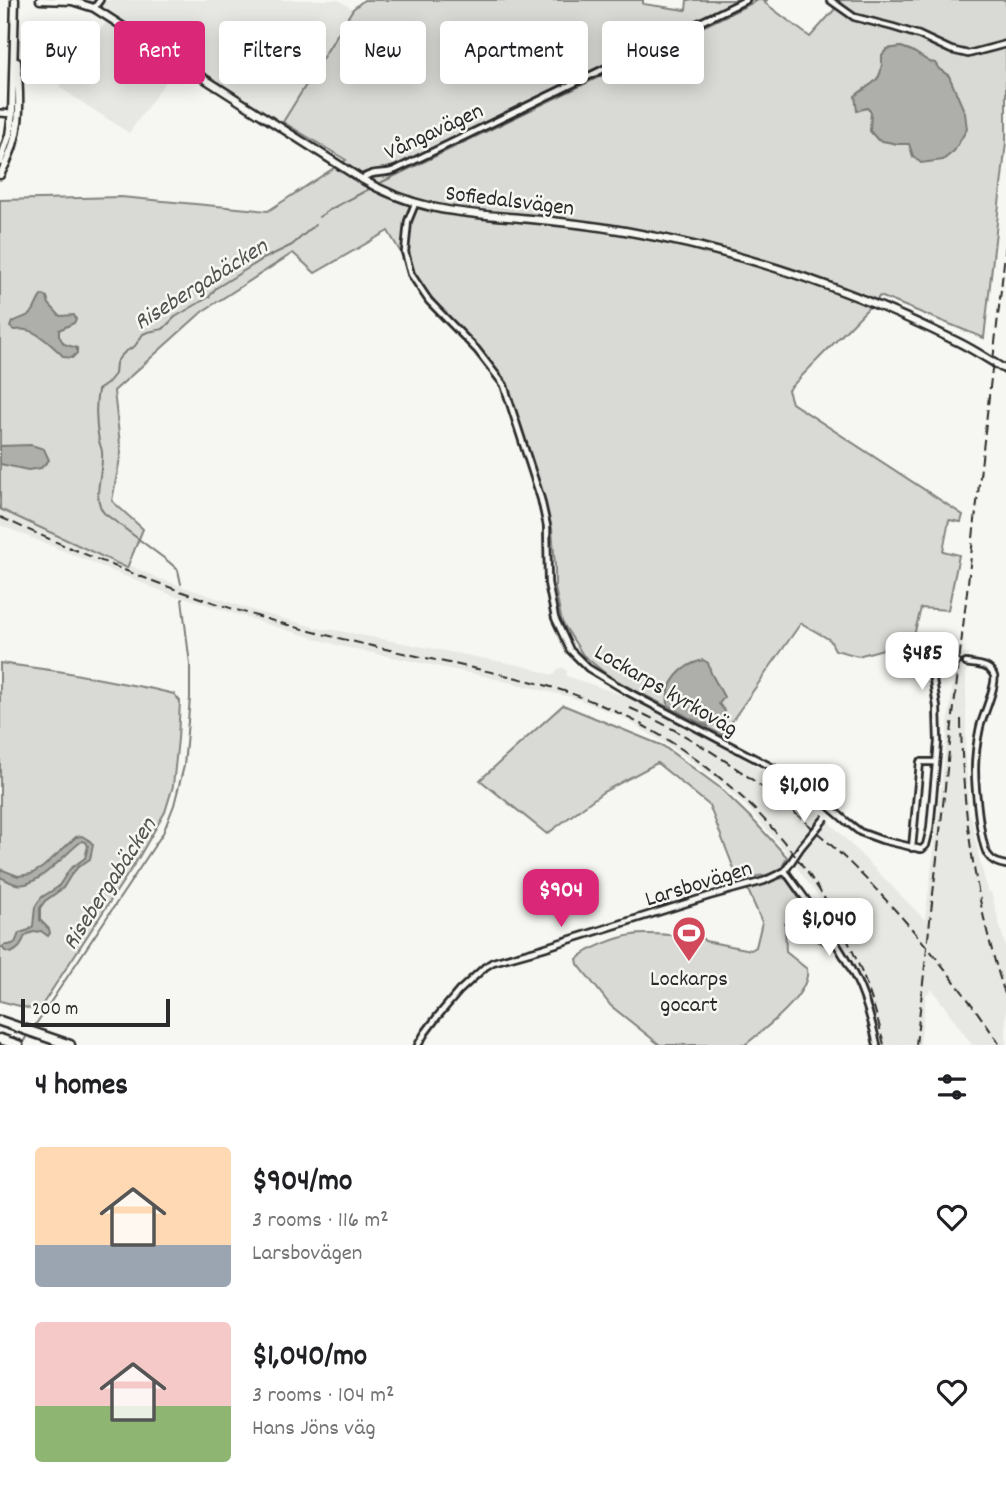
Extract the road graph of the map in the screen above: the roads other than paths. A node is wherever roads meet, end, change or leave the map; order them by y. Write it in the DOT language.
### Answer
graph roads {
  1 [pos="15,0"];
  2 [pos="40,0"];
  3 [pos="100,0"];
  4 [pos="746,0"];
  5 [pos="830,0"];
  6 [pos="94,8"];
  7 [pos="1006,44"];
  8 [pos="0,113"];
  9 [pos="16,114"];
  10 [pos="0,162"];
  11 [pos="0,175"];
  12 [pos="364,180"];
  13 [pos="415,204"];
  14 [pos="1006,370"];
  15 [pos="957,662"];
  16 [pos="967,663"];
  17 [pos="936,762"];
  18 [pos="832,809"];
  19 [pos="912,848"];
  20 [pos="1006,865"];
  21 [pos="785,870"];
  22 [pos="0,1021"];
  23 [pos="4,1040"];
  24 [pos="18,1045"];
  25 [pos="70,1045"];
  26 [pos="418,1045"];
  27 [pos="877,1045"];
  1 -- 9 [label="main road"];
  2 -- 6 [label="main road, Sofiedalsvägen"];
  3 -- 6 [label="street"];
  4 -- 12 [label="street, Vångavägen"];
  5 -- 7 [label="street"];
  6 -- 12 [label="main road, Sofiedalsvägen"];
  8 -- 9 [label="street"];
  9 -- 10 [label="main road"];
  9 -- 11 [label="main road"];
  12 -- 13 [label="main road, Sofiedalsvägen"];
  13 -- 14 [label="main road, Sofiedalsvägen"];
  13 -- 18 [label="street, Lockarps kyrkoväg"];
  15 -- 17 [label="street"];
  16 -- 20 [label="street"];
  17 -- 19 [label="street"];
  17 -- 19 [label="street"];
  18 -- 19 [label="street, Lockarps kyrkoväg"];
  18 -- 21 [label="street, Larsbovägen, bridge"];
  21 -- 26 [label="street, Larsbovägen"];
  21 -- 27 [label="street"];
  22 -- 25 [label="highway"];
  23 -- 24 [label="highway"];
}
